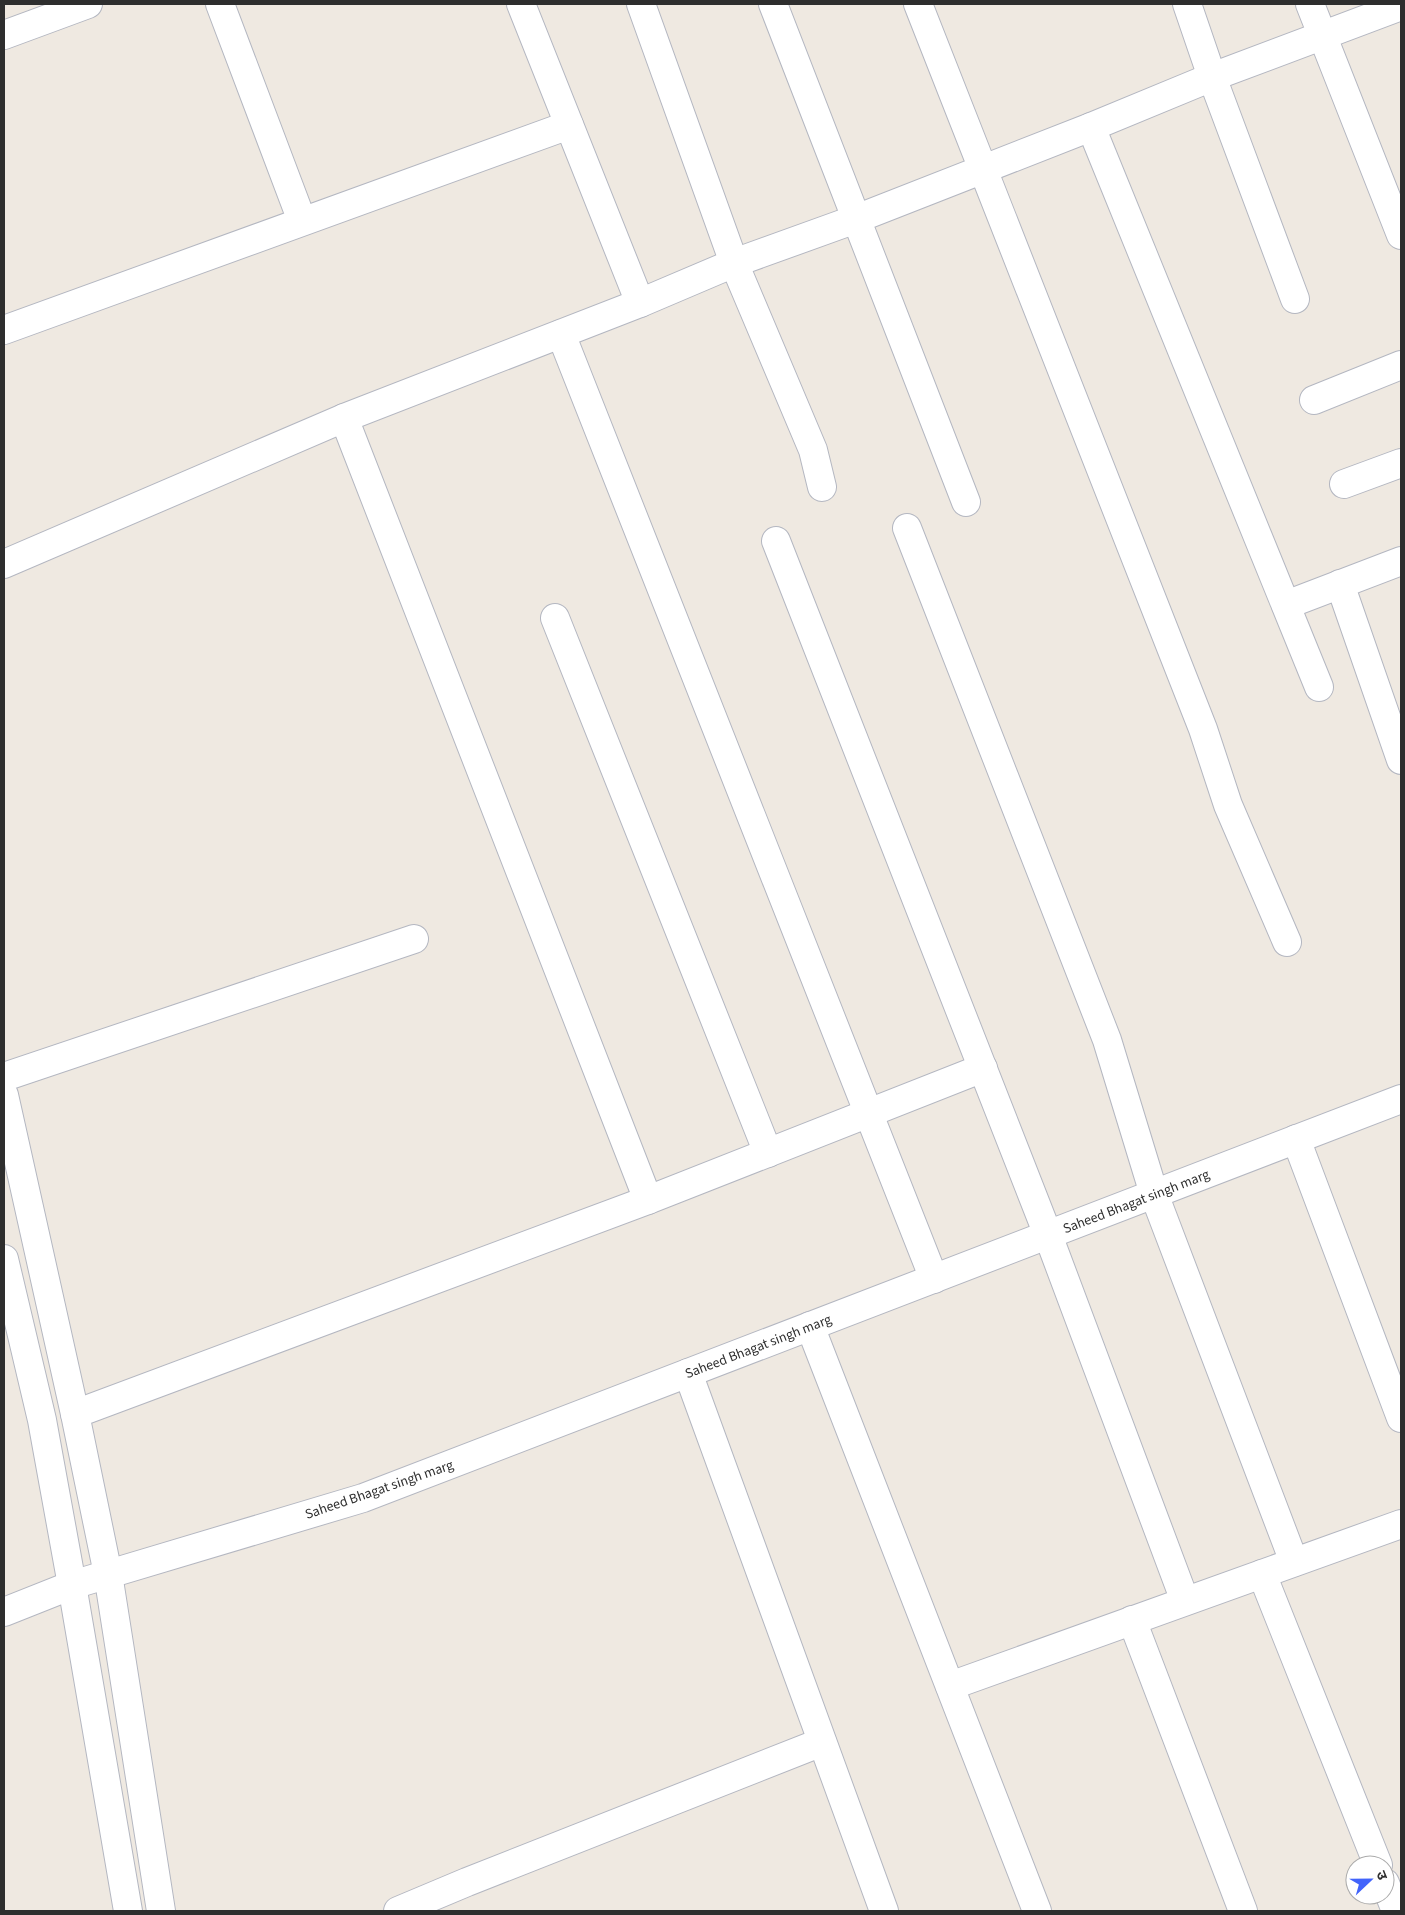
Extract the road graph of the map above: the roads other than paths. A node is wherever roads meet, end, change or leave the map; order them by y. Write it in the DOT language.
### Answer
graph roads {
  1 [pos="88,4"];
  2 [pos="220,4"];
  3 [pos="521,4"];
  4 [pos="641,4"];
  5 [pos="772,4"];
  6 [pos="918,4"];
  7 [pos="1187,4"];
  8 [pos="1310,4"];
  9 [pos="1401,6"];
  10 [pos="4,35"];
  11 [pos="1322,36"];
  12 [pos="1212,77"];
  13 [pos="569,125"];
  14 [pos="1091,127"];
  15 [pos="983,169"];
  16 [pos="856,219"];
  17 [pos="302,221"];
  18 [pos="1401,235"];
  19 [pos="734,262"];
  20 [pos="1295,299"];
  21 [pos="640,303"];
  22 [pos="4,330"];
  23 [pos="561,334"];
  24 [pos="1401,365"];
  25 [pos="1314,400"];
  26 [pos="344,418"];
  27 [pos="1401,463"];
  28 [pos="1344,484"];
  29 [pos="822,487"];
  30 [pos="966,502"];
  31 [pos="907,528"];
  32 [pos="776,542"];
  33 [pos="1401,560"];
  34 [pos="4,564"];
  35 [pos="1340,584"];
  36 [pos="1286,605"];
  37 [pos="555,618"];
  38 [pos="1320,687"];
  39 [pos="1401,760"];
  40 [pos="414,939"];
  41 [pos="1287,942"];
  42 [pos="983,1068"];
  43 [pos="4,1077"];
  44 [pos="4,1095"];
  45 [pos="1401,1099"];
  46 [pos="869,1113"];
  47 [pos="1296,1139"];
  48 [pos="768,1153"];
  49 [pos="1154,1194"];
  50 [pos="648,1200"];
  51 [pos="1048,1235"];
  52 [pos="4,1259"];
  53 [pos="934,1279"];
  54 [pos="810,1326"];
  55 [pos="688,1373"];
  56 [pos="76,1414"];
  57 [pos="1401,1418"];
  58 [pos="1401,1524"];
  59 [pos="1294,1562"];
  60 [pos="108,1574"];
  61 [pos="1262,1574"];
  62 [pos="72,1585"];
  63 [pos="1185,1601"];
  64 [pos="4,1612"];
  65 [pos="1132,1620"];
  66 [pos="950,1686"];
  67 [pos="822,1742"];
  68 [pos="1374,1855"];
  69 [pos="128,1911"];
  70 [pos="161,1911"];
  71 [pos="398,1911"];
  72 [pos="884,1911"];
  73 [pos="1037,1911"];
  74 [pos="1243,1911"];
  1 -- 10 [label="street"];
  2 -- 17 [label="street"];
  3 -- 13 [label="street"];
  4 -- 19 [label="street"];
  5 -- 16 [label="street"];
  6 -- 15 [label="street"];
  7 -- 12 [label="street"];
  8 -- 11 [label="street"];
  9 -- 11 [label="street"];
  11 -- 12 [label="street"];
  11 -- 18 [label="street"];
  12 -- 14 [label="street"];
  12 -- 20 [label="street"];
  13 -- 17 [label="street"];
  13 -- 21 [label="street"];
  14 -- 15 [label="street"];
  14 -- 36 [label="street"];
  15 -- 16 [label="street"];
  15 -- 41 [label="street"];
  16 -- 19 [label="street"];
  16 -- 30 [label="street"];
  17 -- 22 [label="street"];
  19 -- 21 [label="street"];
  19 -- 29 [label="street"];
  21 -- 23 [label="street"];
  23 -- 26 [label="street"];
  23 -- 46 [label="street"];
  24 -- 25 [label="street"];
  26 -- 34 [label="street"];
  26 -- 50 [label="street"];
  27 -- 28 [label="street"];
  31 -- 49 [label="street"];
  32 -- 42 [label="street"];
  33 -- 35 [label="street"];
  35 -- 36 [label="street"];
  35 -- 39 [label="street"];
  36 -- 38 [label="street"];
  37 -- 48 [label="street"];
  40 -- 43 [label="street"];
  42 -- 46 [label="street"];
  42 -- 51 [label="street"];
  44 -- 56 [label="street"];
  45 -- 47 [label="street, Saheed Bhagat singh marg"];
  46 -- 48 [label="street"];
  46 -- 53 [label="street"];
  47 -- 49 [label="street, Saheed Bhagat singh marg"];
  47 -- 57 [label="street"];
  48 -- 50 [label="street"];
  49 -- 51 [label="street, Saheed Bhagat singh marg"];
  49 -- 59 [label="street"];
  50 -- 56 [label="street"];
  51 -- 53 [label="street, Saheed Bhagat singh marg"];
  51 -- 63 [label="street"];
  52 -- 62 [label="street"];
  53 -- 54 [label="street, Saheed Bhagat singh marg"];
  54 -- 55 [label="street, Saheed Bhagat singh marg"];
  54 -- 66 [label="street"];
  55 -- 60 [label="street, Saheed Bhagat singh marg"];
  55 -- 67 [label="street"];
  56 -- 60 [label="street"];
  58 -- 59 [label="street"];
  59 -- 61 [label="street"];
  60 -- 62 [label="street, Saheed Bhagat singh marg"];
  60 -- 70 [label="street"];
  61 -- 63 [label="street"];
  61 -- 68 [label="street"];
  62 -- 64 [label="street, Saheed Bhagat singh marg"];
  62 -- 69 [label="street"];
  63 -- 65 [label="street"];
  65 -- 66 [label="street"];
  65 -- 74 [label="street"];
  66 -- 73 [label="street"];
  67 -- 71 [label="street"];
  67 -- 72 [label="street"];
}
